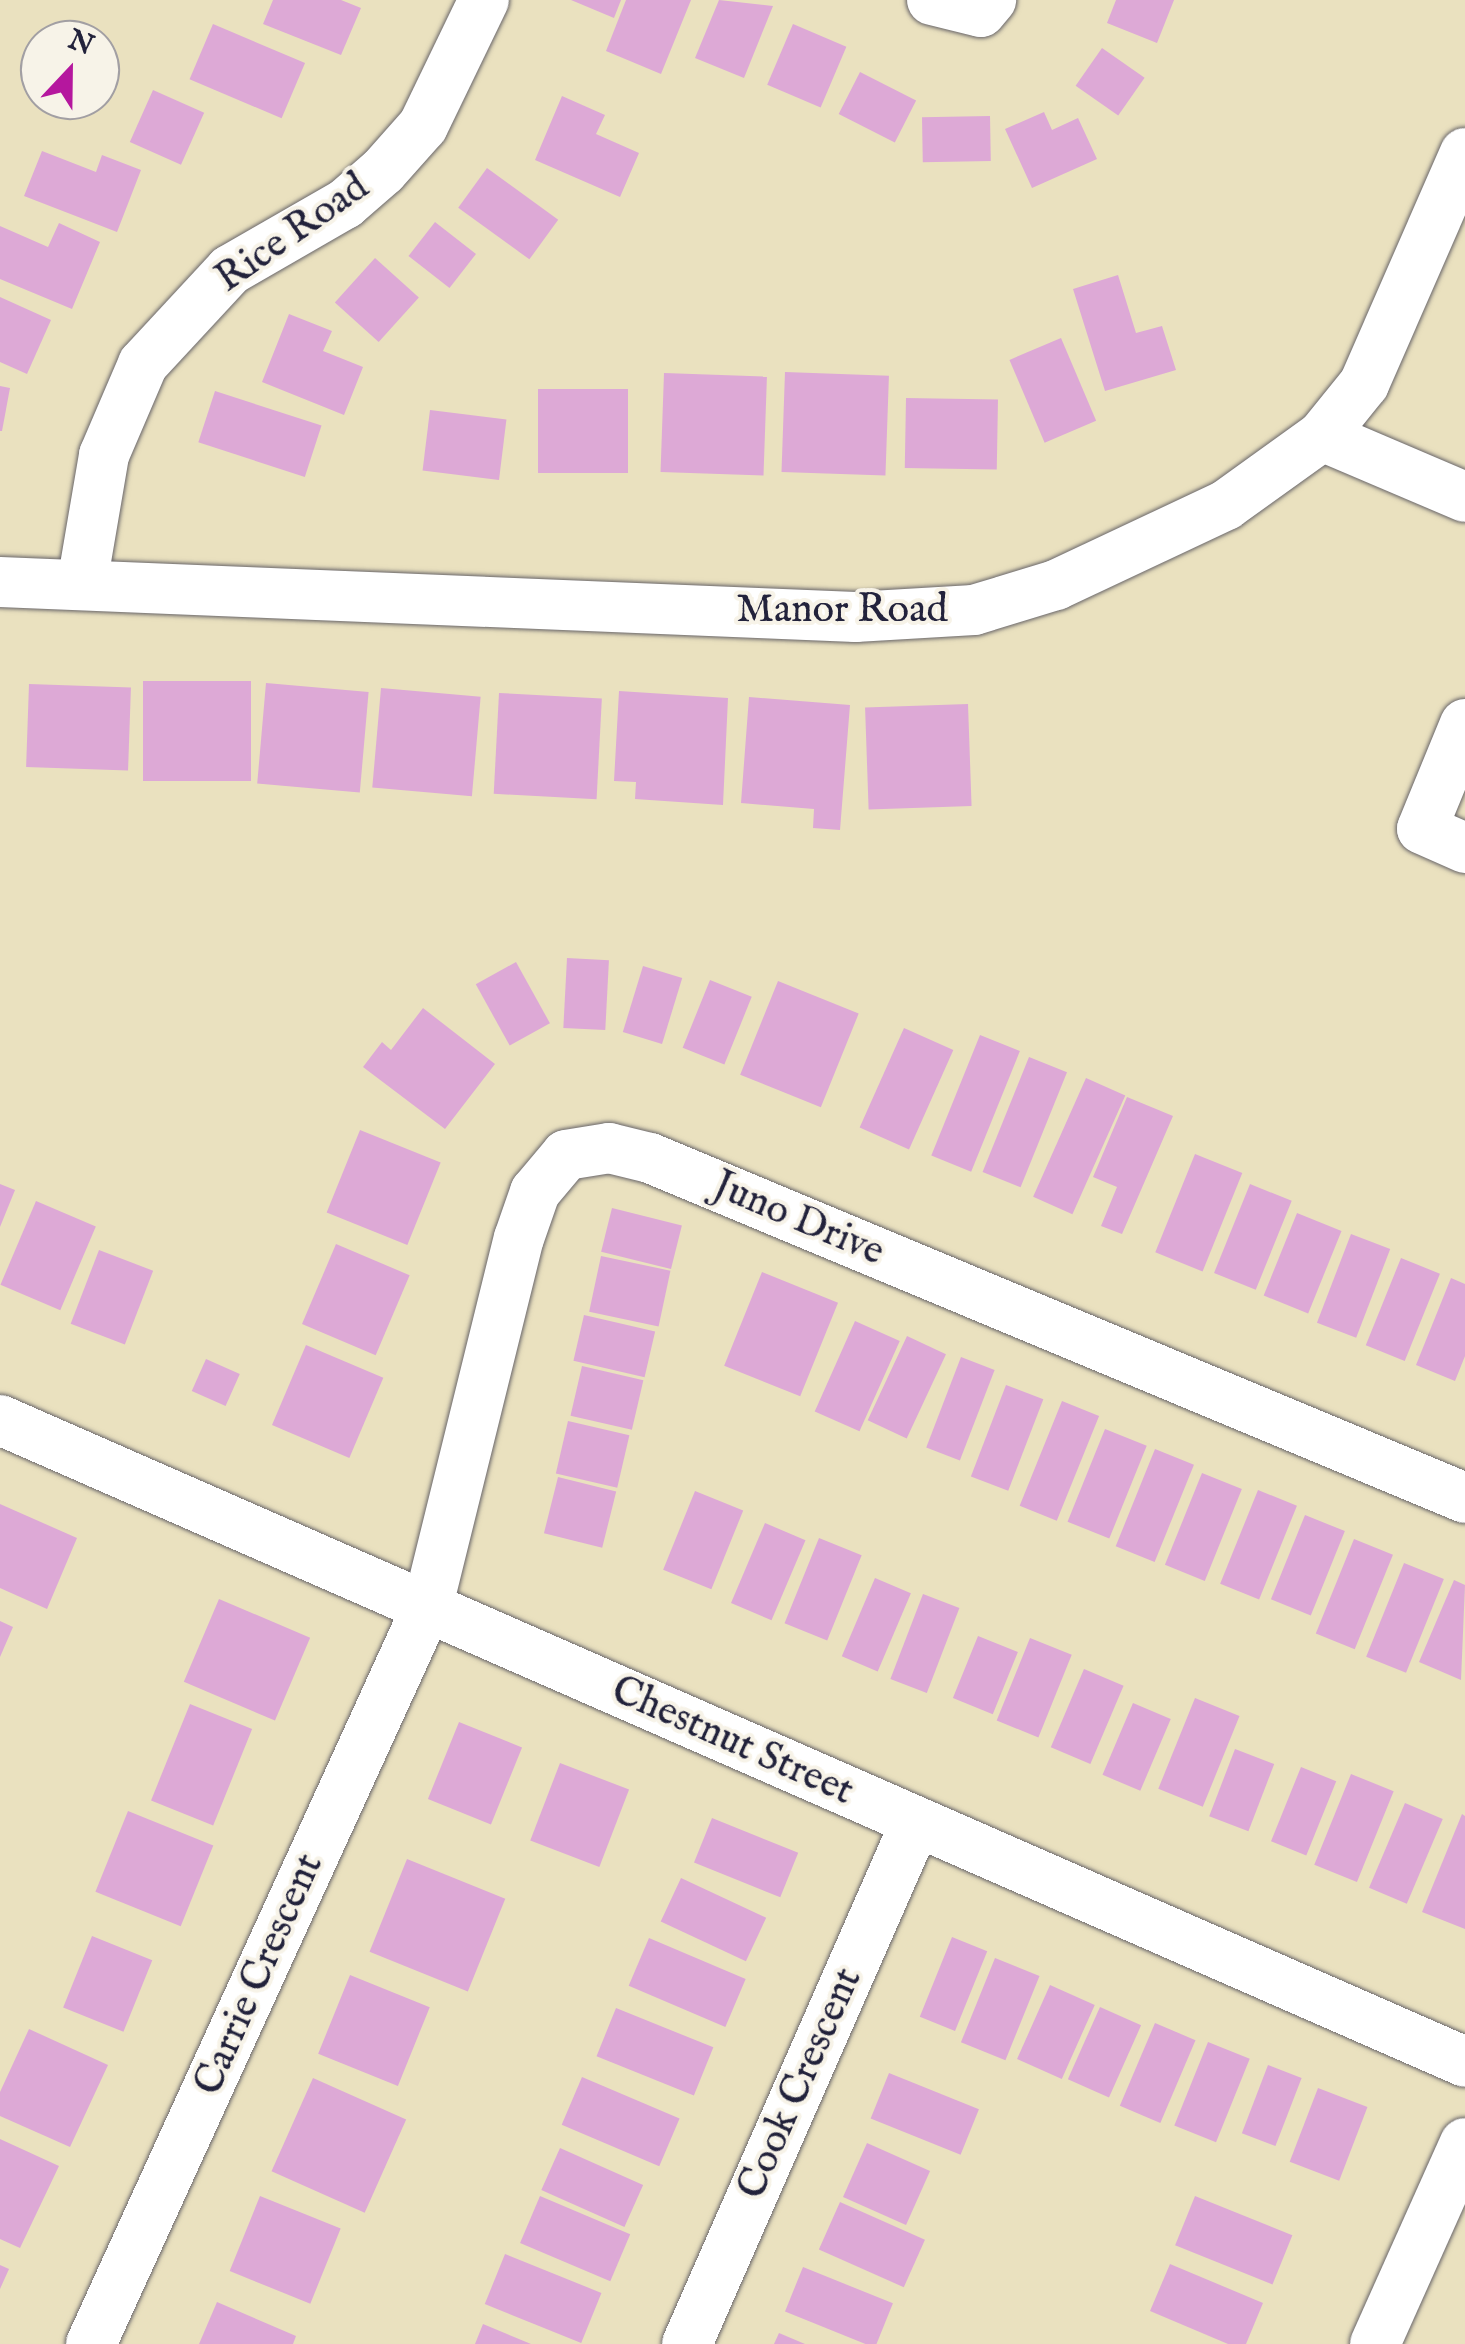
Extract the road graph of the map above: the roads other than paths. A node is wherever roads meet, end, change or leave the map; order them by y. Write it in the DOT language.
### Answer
graph roads {
  1 [pos="484,0"];
  2 [pos="932,0"];
  3 [pos="991,0"];
  4 [pos="1465,153"];
  5 [pos="1322,436"];
  6 [pos="1465,496"];
  7 [pos="0,582"];
  8 [pos="82,584"];
  9 [pos="1465,724"];
  10 [pos="1465,848"];
  11 [pos="0,1420"];
  12 [pos="1465,1498"];
  13 [pos="428,1606"];
  14 [pos="915,1824"];
  15 [pos="1465,2062"];
  16 [pos="1465,2143"];
  17 [pos="92,2344"];
  18 [pos="687,2344"];
  19 [pos="1375,2344"];
  1 -- 8 [label="street, Rice Road"];
  2 -- 3 [label="street"];
  4 -- 5 [label="street, Manor Road"];
  5 -- 6 [label="street"];
  5 -- 8 [label="street, Manor Road"];
  7 -- 8 [label="street, Manor Road"];
  9 -- 10 [label="street"];
  11 -- 13 [label="street, Chestnut Street"];
  12 -- 13 [label="street, Juno Drive"];
  13 -- 14 [label="street, Chestnut Street"];
  13 -- 17 [label="street, Carrie Crescent"];
  14 -- 15 [label="street, Chestnut Street"];
  14 -- 18 [label="street, Cook Crescent"];
  16 -- 19 [label="street"];
}
